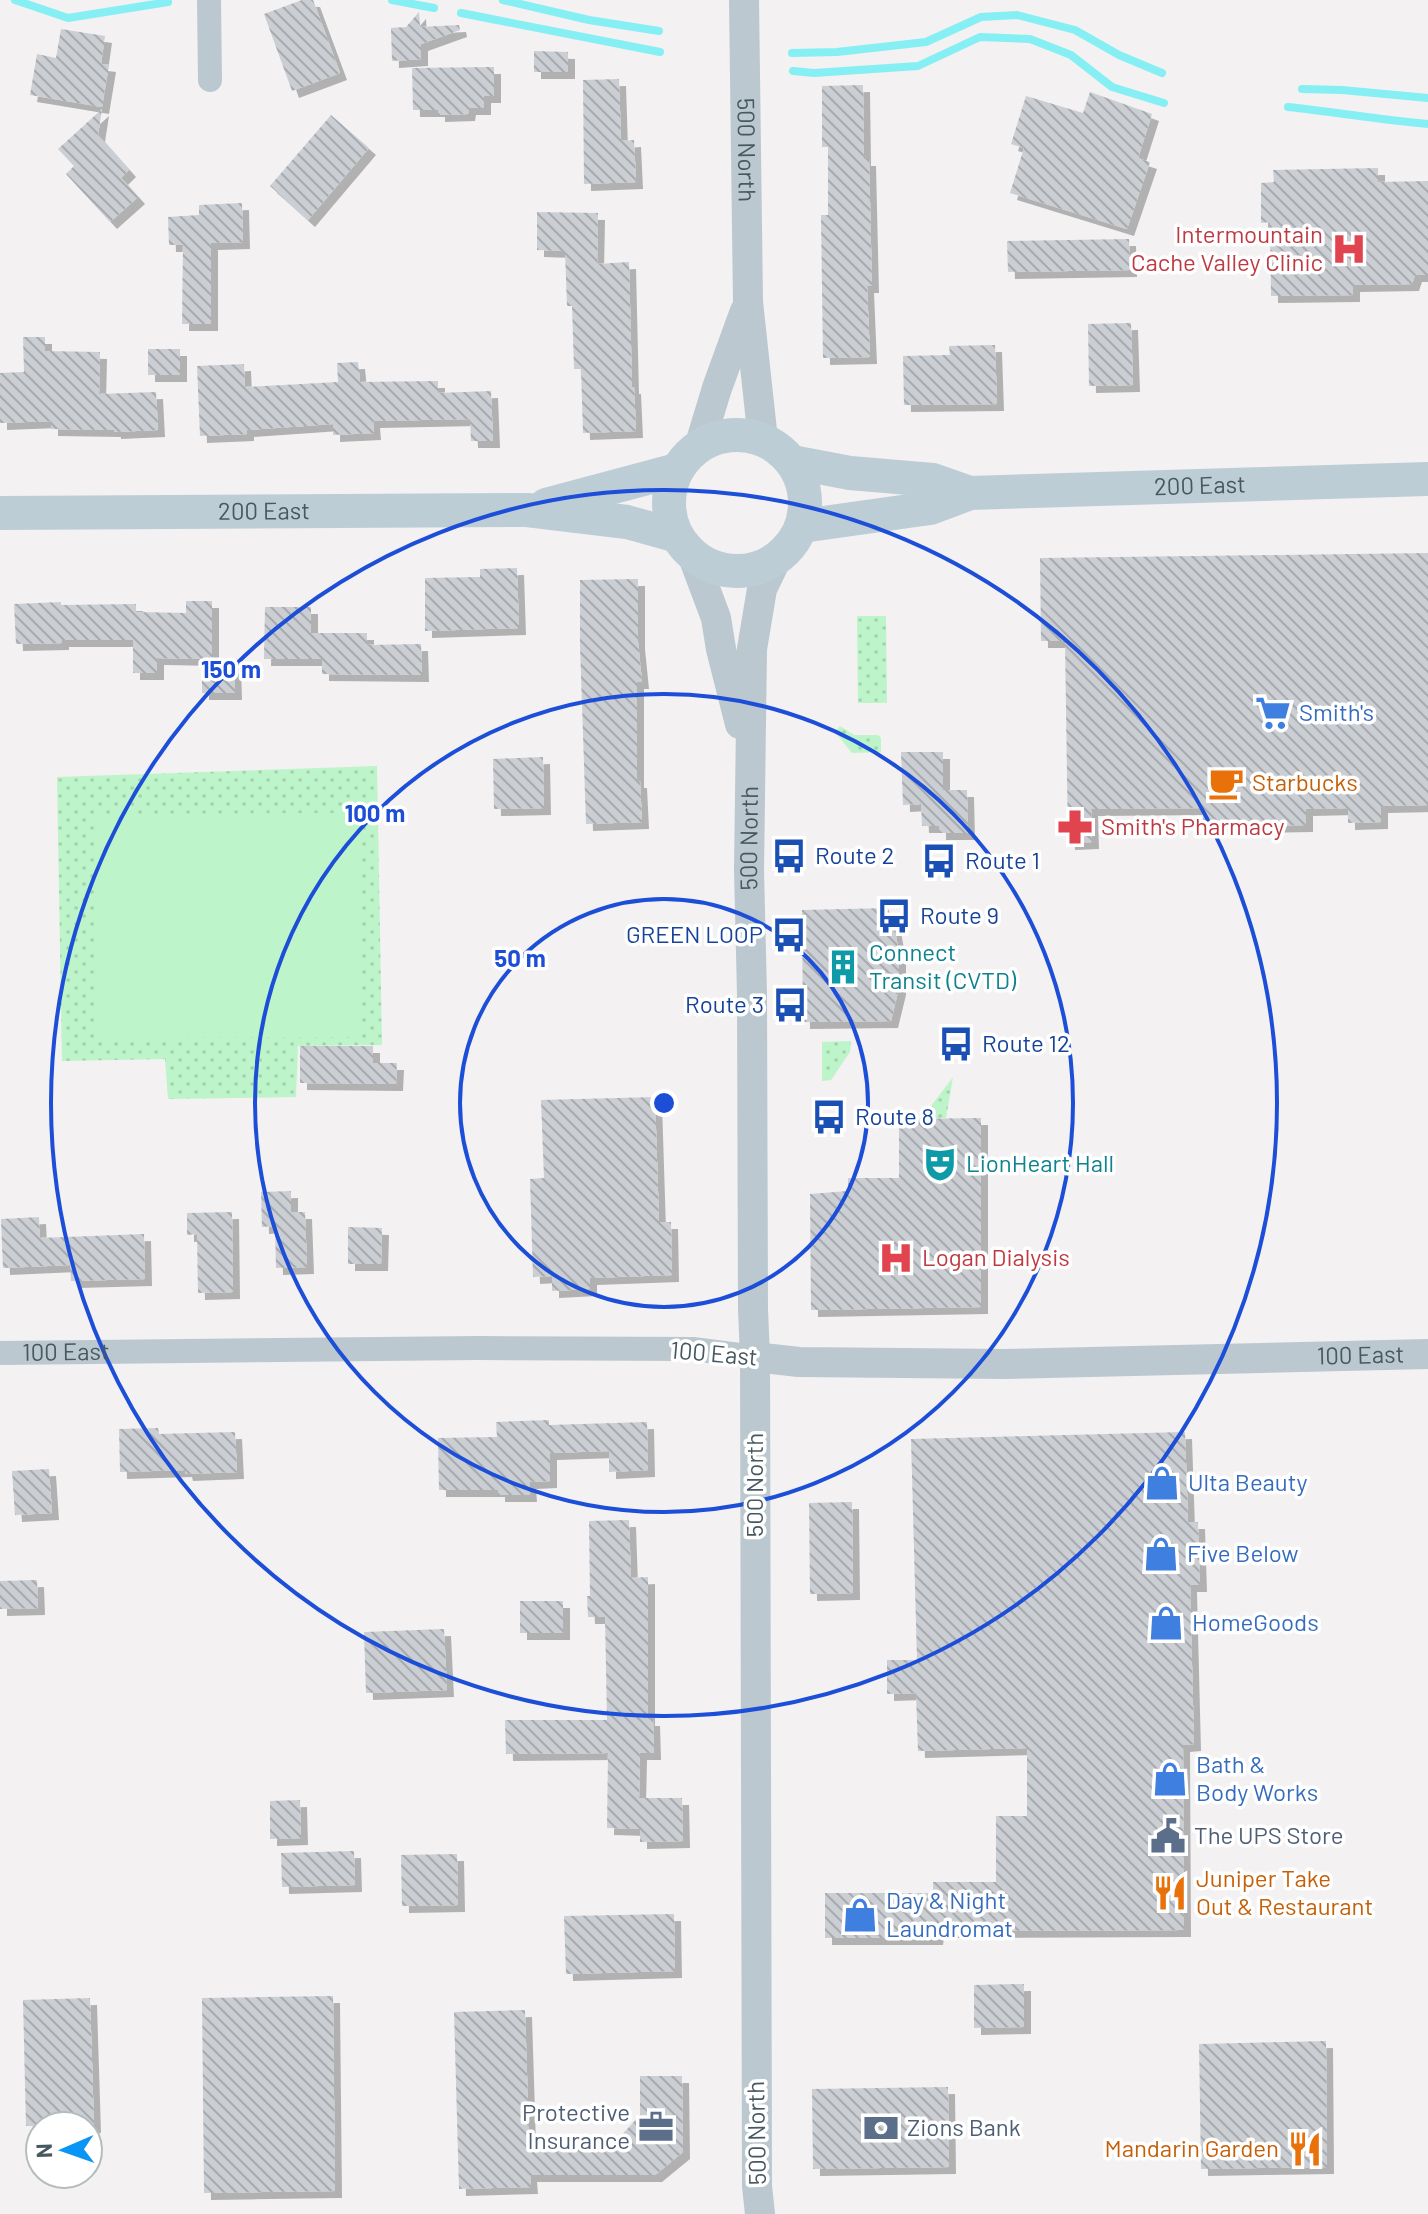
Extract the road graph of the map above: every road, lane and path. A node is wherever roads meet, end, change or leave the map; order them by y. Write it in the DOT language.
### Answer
graph roads {
  1 [pos="209,0"];
  2 [pos="744,0"];
  3 [pos="210,80"];
  4 [pos="748,302"];
  5 [pos="763,440"];
  6 [pos="700,444"];
  7 [pos="792,462"];
  8 [pos="677,470"];
  9 [pos="1428,479"];
  10 [pos="970,493"];
  11 [pos="527,510"];
  12 [pos="0,513"];
  13 [pos="802,526"];
  14 [pos="685,545"];
  15 [pos="776,560"];
  16 [pos="749,757"];
  17 [pos="0,1353"];
  18 [pos="1428,1354"];
  19 [pos="755,1357"];
  20 [pos="760,2214"];
  1 -- 3 [label="street"];
  2 -- 4 [label="street, 500 North"];
  4 -- 5 [label="street, 500 North"];
  4 -- 6 [label="street, 500 North"];
  5 -- 6 [label="main road"];
  5 -- 7 [label="main road"];
  6 -- 8 [label="main road"];
  7 -- 10 [label="main road, 200 East"];
  7 -- 13 [label="main road"];
  8 -- 11 [label="main road, 200 East"];
  8 -- 14 [label="main road"];
  9 -- 10 [label="main road, 200 East"];
  10 -- 13 [label="main road, 200 East"];
  11 -- 12 [label="main road, 200 East"];
  11 -- 14 [label="main road, 200 East"];
  13 -- 15 [label="main road"];
  14 -- 15 [label="main road"];
  14 -- 16 [label="street, 500 North"];
  15 -- 16 [label="street, 500 North"];
  16 -- 19 [label="street, 500 North"];
  17 -- 19 [label="street, 100 East"];
  18 -- 19 [label="street, 100 East"];
  19 -- 20 [label="street, 500 North"];
}
